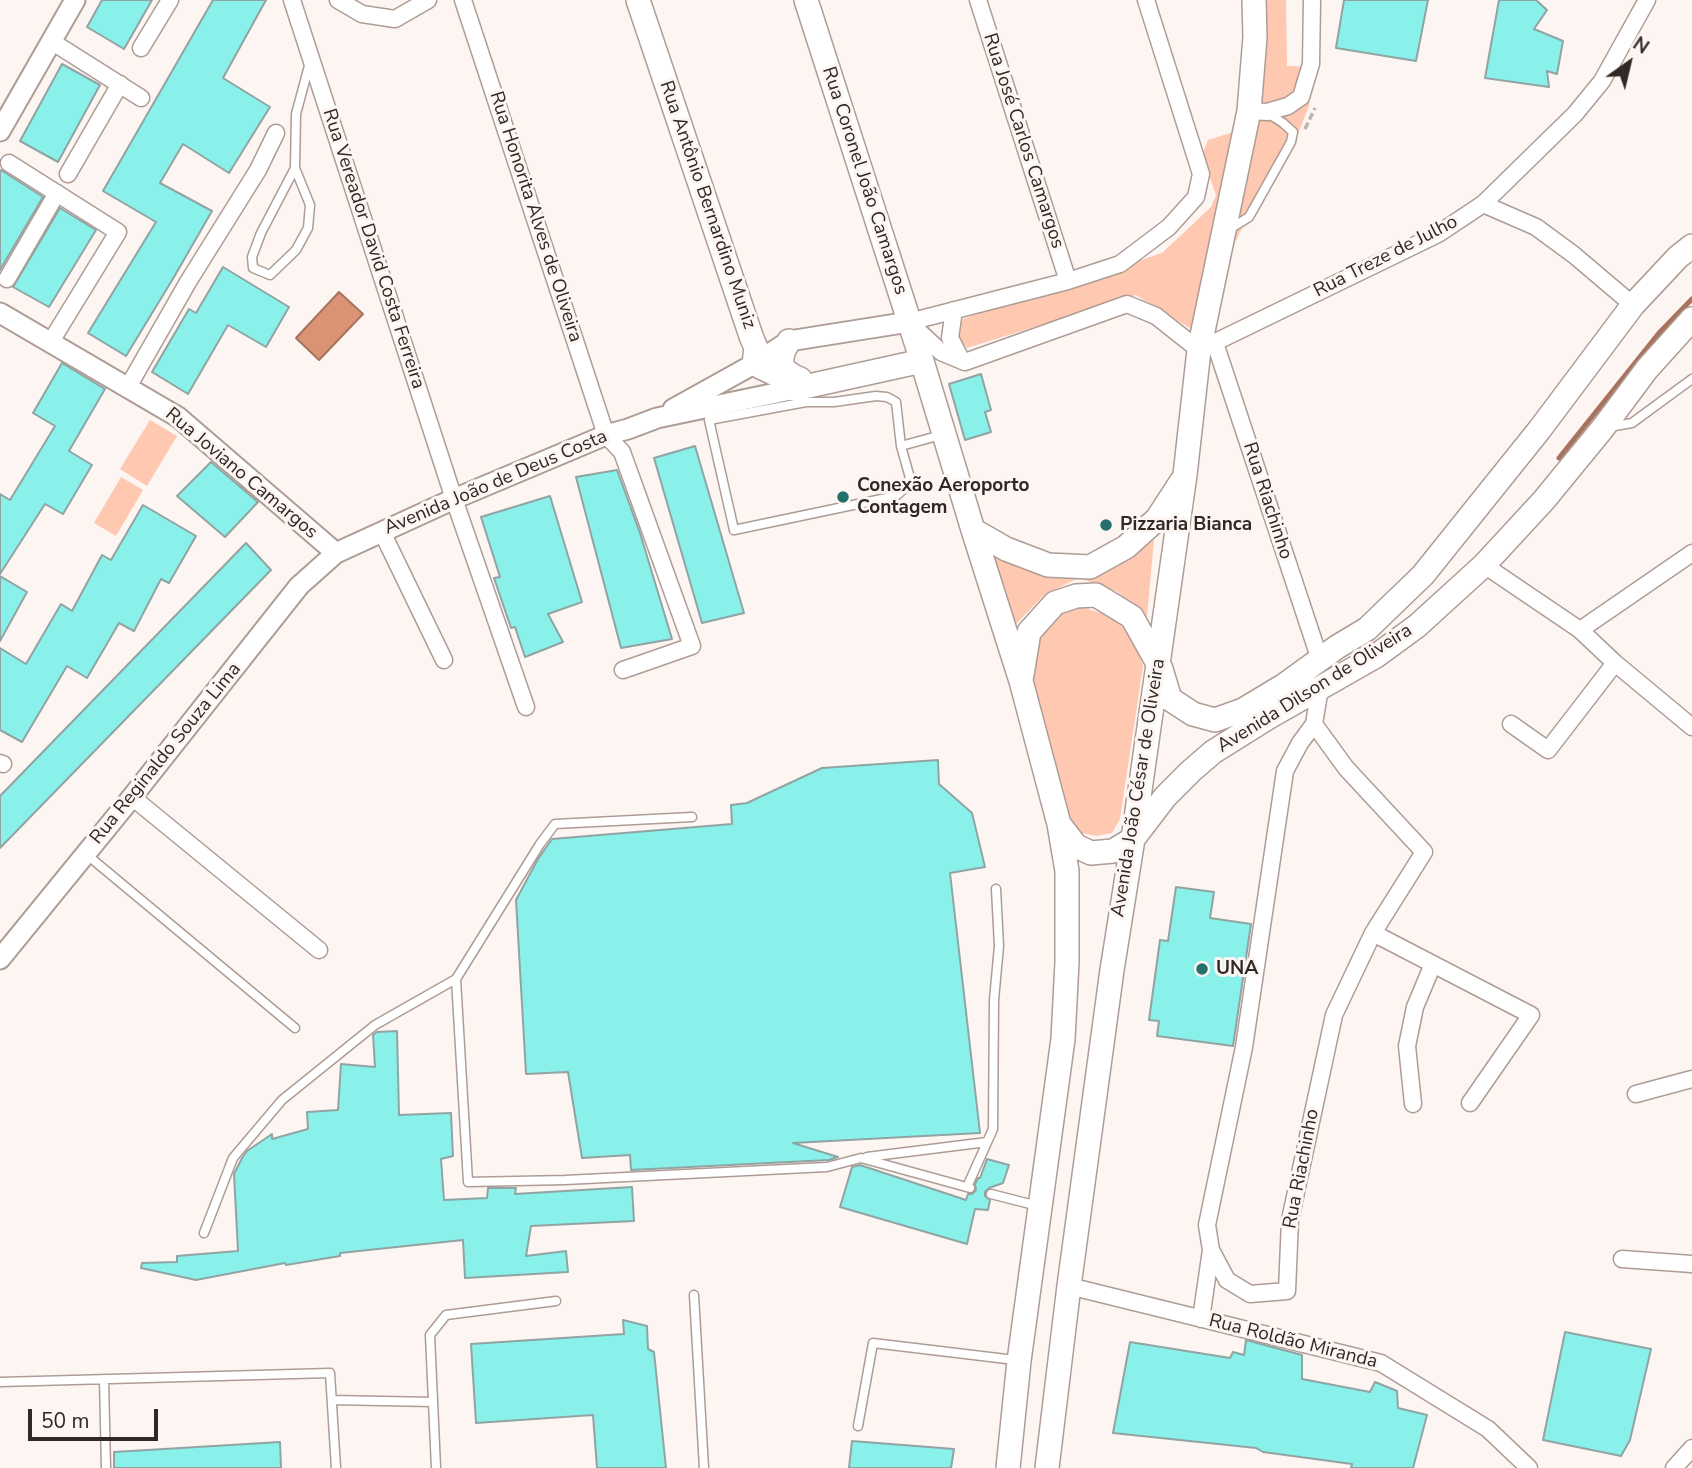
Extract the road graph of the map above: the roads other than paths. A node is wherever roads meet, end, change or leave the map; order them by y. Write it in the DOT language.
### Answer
graph roads {
  1 [pos="75,0"];
  2 [pos="170,0"];
  3 [pos="292,0"];
  4 [pos="338,0"];
  5 [pos="428,0"];
  6 [pos="463,0"];
  7 [pos="638,0"];
  8 [pos="806,0"];
  9 [pos="978,0"];
  10 [pos="1146,0"];
  11 [pos="1254,0"];
  12 [pos="1312,0"];
  13 [pos="1647,0"];
  14 [pos="51,41"];
  15 [pos="141,48"];
  16 [pos="311,59"];
  17 [pos="120,84"];
  18 [pos="141,99"];
  19 [pos="1258,111"];
  20 [pos="0,131"];
  21 [pos="276,133"];
  22 [pos="9,163"];
  23 [pos="295,168"];
  24 [pos="68,174"];
  25 [pos="57,193"];
  26 [pos="1483,204"];
  27 [pos="1223,234"];
  28 [pos="1692,246"];
  29 [pos="7,279"];
  30 [pos="1068,281"];
  31 [pos="1633,305"];
  32 [pos="954,310"];
  33 [pos="0,313"];
  34 [pos="1692,319"];
  35 [pos="909,322"];
  36 [pos="789,341"];
  37 [pos="50,343"];
  38 [pos="1207,346"];
  39 [pos="922,361"];
  40 [pos="962,361"];
  41 [pos="754,364"];
  42 [pos="1692,379"];
  43 [pos="821,384"];
  44 [pos="128,387"];
  45 [pos="801,396"];
  46 [pos="657,418"];
  47 [pos="1603,428"];
  48 [pos="606,435"];
  49 [pos="944,435"];
  50 [pos="901,446"];
  51 [pos="1185,475"];
  52 [pos="454,499"];
  53 [pos="973,530"];
  54 [pos="382,532"];
  55 [pos="336,553"];
  56 [pos="1692,553"];
  57 [pos="1484,565"];
  58 [pos="1580,630"];
  59 [pos="444,660"];
  60 [pos="1320,660"];
  61 [pos="1158,662"];
  62 [pos="1615,663"];
  63 [pos="623,670"];
  64 [pos="1021,681"];
  65 [pos="1320,688"];
  66 [pos="526,707"];
  67 [pos="1314,724"];
  68 [pos="1511,724"];
  69 [pos="1692,727"];
  70 [pos="132,797"];
  71 [pos="692,817"];
  72 [pos="1059,824"];
  73 [pos="1133,839"];
  74 [pos="86,854"];
  75 [pos="996,889"];
  76 [pos="1373,933"];
  77 [pos="318,950"];
  78 [pos="0,959"];
  79 [pos="1433,964"];
  80 [pos="456,979"];
  81 [pos="295,1028"];
  82 [pos="1692,1079"];
  83 [pos="1636,1094"];
  84 [pos="1470,1103"];
  85 [pos="1413,1104"];
  86 [pos="987,1142"];
  87 [pos="861,1158"];
  88 [pos="991,1194"];
  89 [pos="1041,1206"];
  90 [pos="204,1233"];
  91 [pos="1211,1250"];
  92 [pos="1622,1259"];
  93 [pos="1692,1264"];
  94 [pos="1069,1286"];
  95 [pos="694,1295"];
  96 [pos="556,1301"];
  97 [pos="1201,1319"];
  98 [pos="1019,1361"];
  99 [pos="104,1379"];
  100 [pos="0,1382"];
  101 [pos="332,1400"];
  102 [pos="433,1402"];
  103 [pos="858,1426"];
  104 [pos="1692,1448"];
  105 [pos="106,1468"];
  106 [pos="336,1468"];
  107 [pos="436,1468"];
  108 [pos="704,1468"];
  109 [pos="1008,1468"];
  110 [pos="1047,1468"];
  111 [pos="1528,1468"];
  112 [pos="1674,1468"];
  1 -- 14 [label="street"];
  2 -- 15 [label="street"];
  3 -- 16 [label="street, Rua Vereador David Costa Ferreira"];
  4 -- 5 [label="street"];
  6 -- 48 [label="street, Rua Honorita Alves de Oliveira"];
  7 -- 41 [label="main road, Rua Antônio Bernardino Muniz"];
  8 -- 35 [label="main road, Rua Coronel João Camargos"];
  9 -- 30 [label="street, Rua José Carlos Camargos"];
  10 -- 30 [label="street, Avenida João de Deus Costa"];
  11 -- 19 [label="main road"];
  12 -- 19 [label="street"];
  13 -- 26 [label="street, Rua Treze de Julho"];
  14 -- 17 [label="street"];
  14 -- 20 [label="street"];
  16 -- 23 [label="lane"];
  16 -- 52 [label="street, Rua Vereador David Costa Ferreira"];
  17 -- 18 [label="street"];
  17 -- 24 [label="street"];
  19 -- 27 [label="main road, Avenida João César de Oliveira"];
  19 -- 27 [label="lane"];
  21 -- 44 [label="street"];
  22 -- 25 [label="street"];
  23 -- 23 [label="lane"];
  25 -- 29 [label="street"];
  25 -- 37 [label="street"];
  26 -- 31 [label="street"];
  26 -- 38 [label="street, Rua Treze de Julho"];
  27 -- 38 [label="main road, Avenida João César de Oliveira"];
  28 -- 31 [label="main road, Avenida Dilson de Oliveira"];
  30 -- 32 [label="street, Avenida João de Deus Costa"];
  31 -- 60 [label="main road, Avenida Dilson de Oliveira"];
  32 -- 35 [label="street, Avenida João de Deus Costa"];
  32 -- 40 [label="street"];
  33 -- 37 [label="street, Rua Joviano Camargos"];
  34 -- 47 [label="main road, Avenida Dilson de Oliveira"];
  35 -- 36 [label="street, Avenida João de Deus Costa"];
  35 -- 39 [label="main road, Rua Coronel João Camargos"];
  35 -- 40 [label="street"];
  36 -- 41 [label="street, Avenida João de Deus Costa"];
  36 -- 43 [label="main road"];
  37 -- 44 [label="street, Rua Joviano Camargos"];
  38 -- 40 [label="street"];
  38 -- 51 [label="main road, Avenida João César de Oliveira"];
  38 -- 60 [label="street, Rua Riachinho"];
  39 -- 43 [label="main road, Avenida João de Deus Costa"];
  39 -- 49 [label="main road"];
  41 -- 45 [label="main road"];
  41 -- 46 [label="street, Avenida João de Deus Costa"];
  42 -- 47 [label="lane"];
  43 -- 45 [label="main road, Avenida João de Deus Costa"];
  44 -- 55 [label="street, Rua Joviano Camargos"];
  45 -- 46 [label="street, Avenida João de Deus Costa"];
  45 -- 50 [label="lane"];
  45 -- 50 [label="lane"];
  46 -- 48 [label="street, Avenida João de Deus Costa"];
  47 -- 57 [label="main road, Avenida Dilson de Oliveira"];
  48 -- 52 [label="street, Avenida João de Deus Costa"];
  48 -- 63 [label="street, Rua Honorita Alves de Oliveira"];
  49 -- 50 [label="lane"];
  49 -- 53 [label="main road"];
  51 -- 53 [label="main road"];
  51 -- 61 [label="main road, Avenida João César de Oliveira"];
  52 -- 54 [label="street, Avenida João de Deus Costa"];
  52 -- 66 [label="street, Rua Vereador David Costa Ferreira"];
  53 -- 64 [label="main road"];
  54 -- 55 [label="street, Avenida João de Deus Costa"];
  54 -- 59 [label="street"];
  55 -- 70 [label="street, Rua Reginaldo Souza Lima"];
  56 -- 58 [label="street"];
  57 -- 58 [label="street"];
  57 -- 65 [label="main road, Avenida Dilson de Oliveira"];
  58 -- 62 [label="street"];
  60 -- 61 [label="main road, Avenida Dilson de Oliveira"];
  61 -- 64 [label="main road"];
  61 -- 73 [label="main road, Avenida João César de Oliveira"];
  62 -- 68 [label="street"];
  62 -- 69 [label="street"];
  64 -- 72 [label="main road"];
  65 -- 67 [label="street, Rua Riachinho"];
  65 -- 73 [label="main road, Avenida Dilson de Oliveira"];
  67 -- 76 [label="street, Rua Riachinho"];
  67 -- 91 [label="street, Rua Riachinho"];
  70 -- 74 [label="street, Rua Reginaldo Souza Lima"];
  70 -- 77 [label="street"];
  71 -- 80 [label="lane"];
  72 -- 73 [label="main road"];
  72 -- 89 [label="main road"];
  73 -- 94 [label="main road, Avenida João César de Oliveira"];
  74 -- 78 [label="street, Rua Reginaldo Souza Lima"];
  74 -- 81 [label="lane"];
  75 -- 86 [label="lane"];
  76 -- 79 [label="street"];
  76 -- 91 [label="street, Rua Riachinho"];
  79 -- 84 [label="street"];
  79 -- 85 [label="street"];
  80 -- 87 [label="lane"];
  80 -- 90 [label="lane"];
  82 -- 83 [label="street"];
  86 -- 87 [label="lane"];
  86 -- 87 [label="lane"];
  88 -- 89 [label="lane"];
  89 -- 98 [label="main road"];
  91 -- 97 [label="street"];
  92 -- 93 [label="street"];
  94 -- 97 [label="street, Rua Roldão Miranda"];
  94 -- 110 [label="main road, Avenida João César de Oliveira"];
  95 -- 108 [label="lane"];
  96 -- 102 [label="lane"];
  97 -- 111 [label="street, Rua Roldão Miranda"];
  98 -- 103 [label="lane"];
  98 -- 109 [label="main road"];
  99 -- 100 [label="lane"];
  99 -- 101 [label="lane"];
  99 -- 105 [label="lane"];
  101 -- 102 [label="lane"];
  101 -- 106 [label="lane"];
  102 -- 107 [label="lane"];
  104 -- 112 [label="street"];
}
